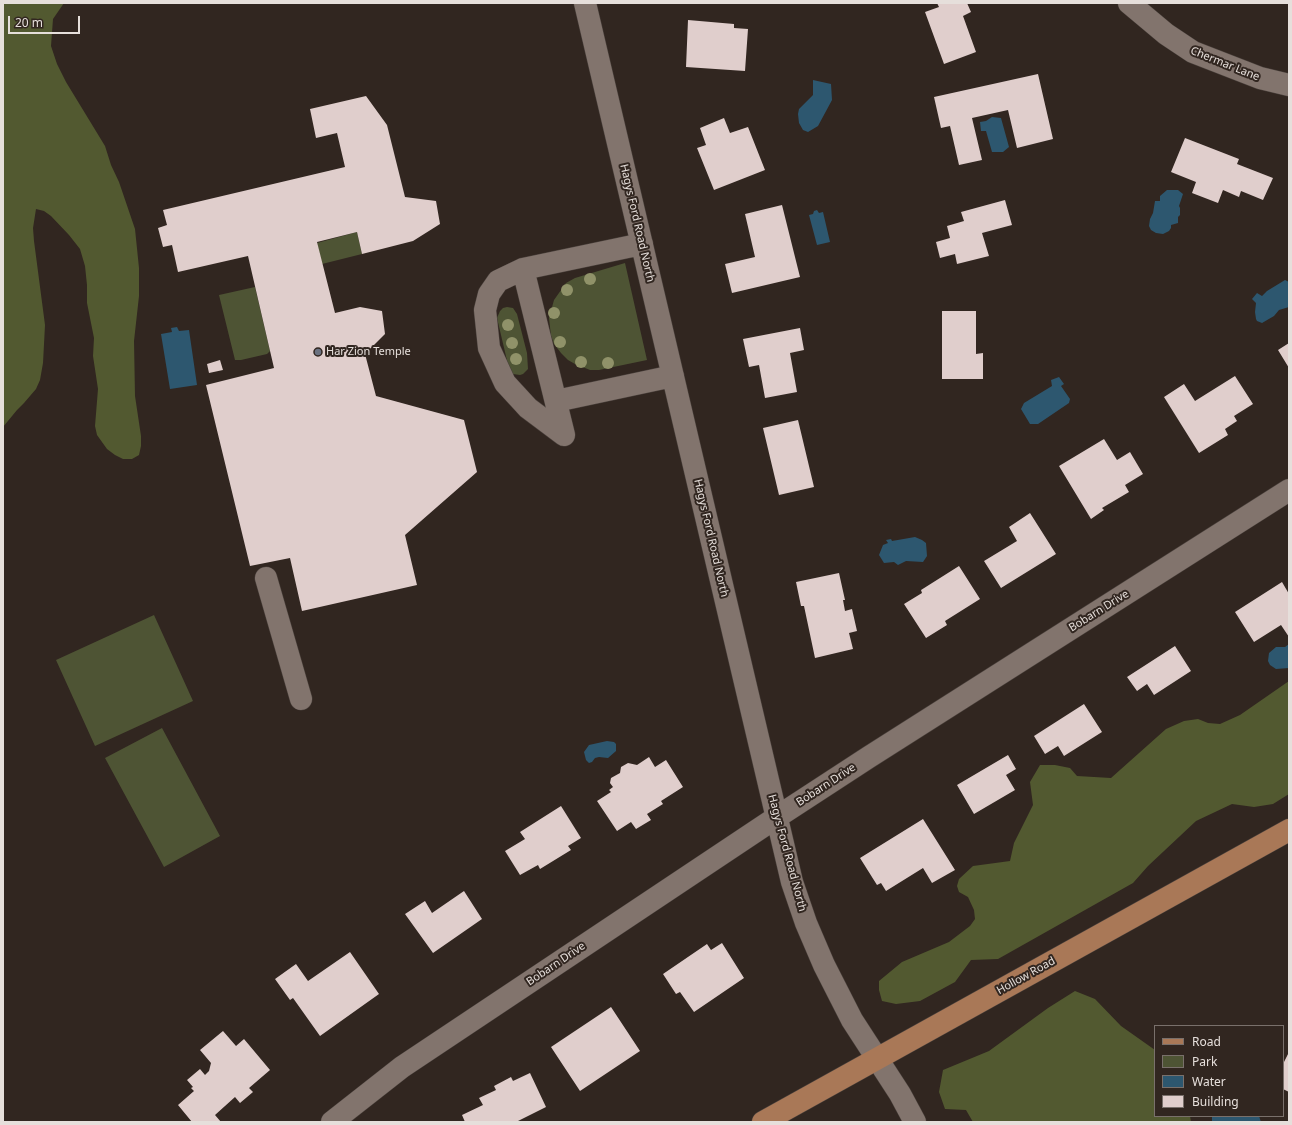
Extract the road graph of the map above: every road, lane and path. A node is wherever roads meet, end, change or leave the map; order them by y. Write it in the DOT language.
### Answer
graph roads {
  1 [pos="586,3"];
  2 [pos="1129,3"];
  3 [pos="1289,85"];
  4 [pos="642,244"];
  5 [pos="523,269"];
  6 [pos="673,376"];
  7 [pos="556,401"];
  8 [pos="1289,490"];
  9 [pos="266,578"];
  10 [pos="301,699"];
  11 [pos="777,817"];
  12 [pos="1289,830"];
  13 [pos="877,1059"];
  14 [pos="332,1122"];
  15 [pos="763,1122"];
  16 [pos="915,1122"];
  1 -- 4 [label="street, Hagys Ford Road North"];
  2 -- 3 [label="street, Chermar Lane"];
  4 -- 5 [label="street"];
  4 -- 6 [label="street, Hagys Ford Road North"];
  5 -- 7 [label="street"];
  5 -- 7 [label="street"];
  6 -- 7 [label="street"];
  6 -- 11 [label="street, Hagys Ford Road North"];
  8 -- 11 [label="street, Bobarn Drive"];
  9 -- 10 [label="street"];
  11 -- 13 [label="street, Hagys Ford Road North"];
  11 -- 14 [label="street, Bobarn Drive"];
  12 -- 13 [label="main road, Hollow Road"];
  13 -- 15 [label="main road, Hollow Road"];
  13 -- 16 [label="street, Hagys Ford Road North"];
}
